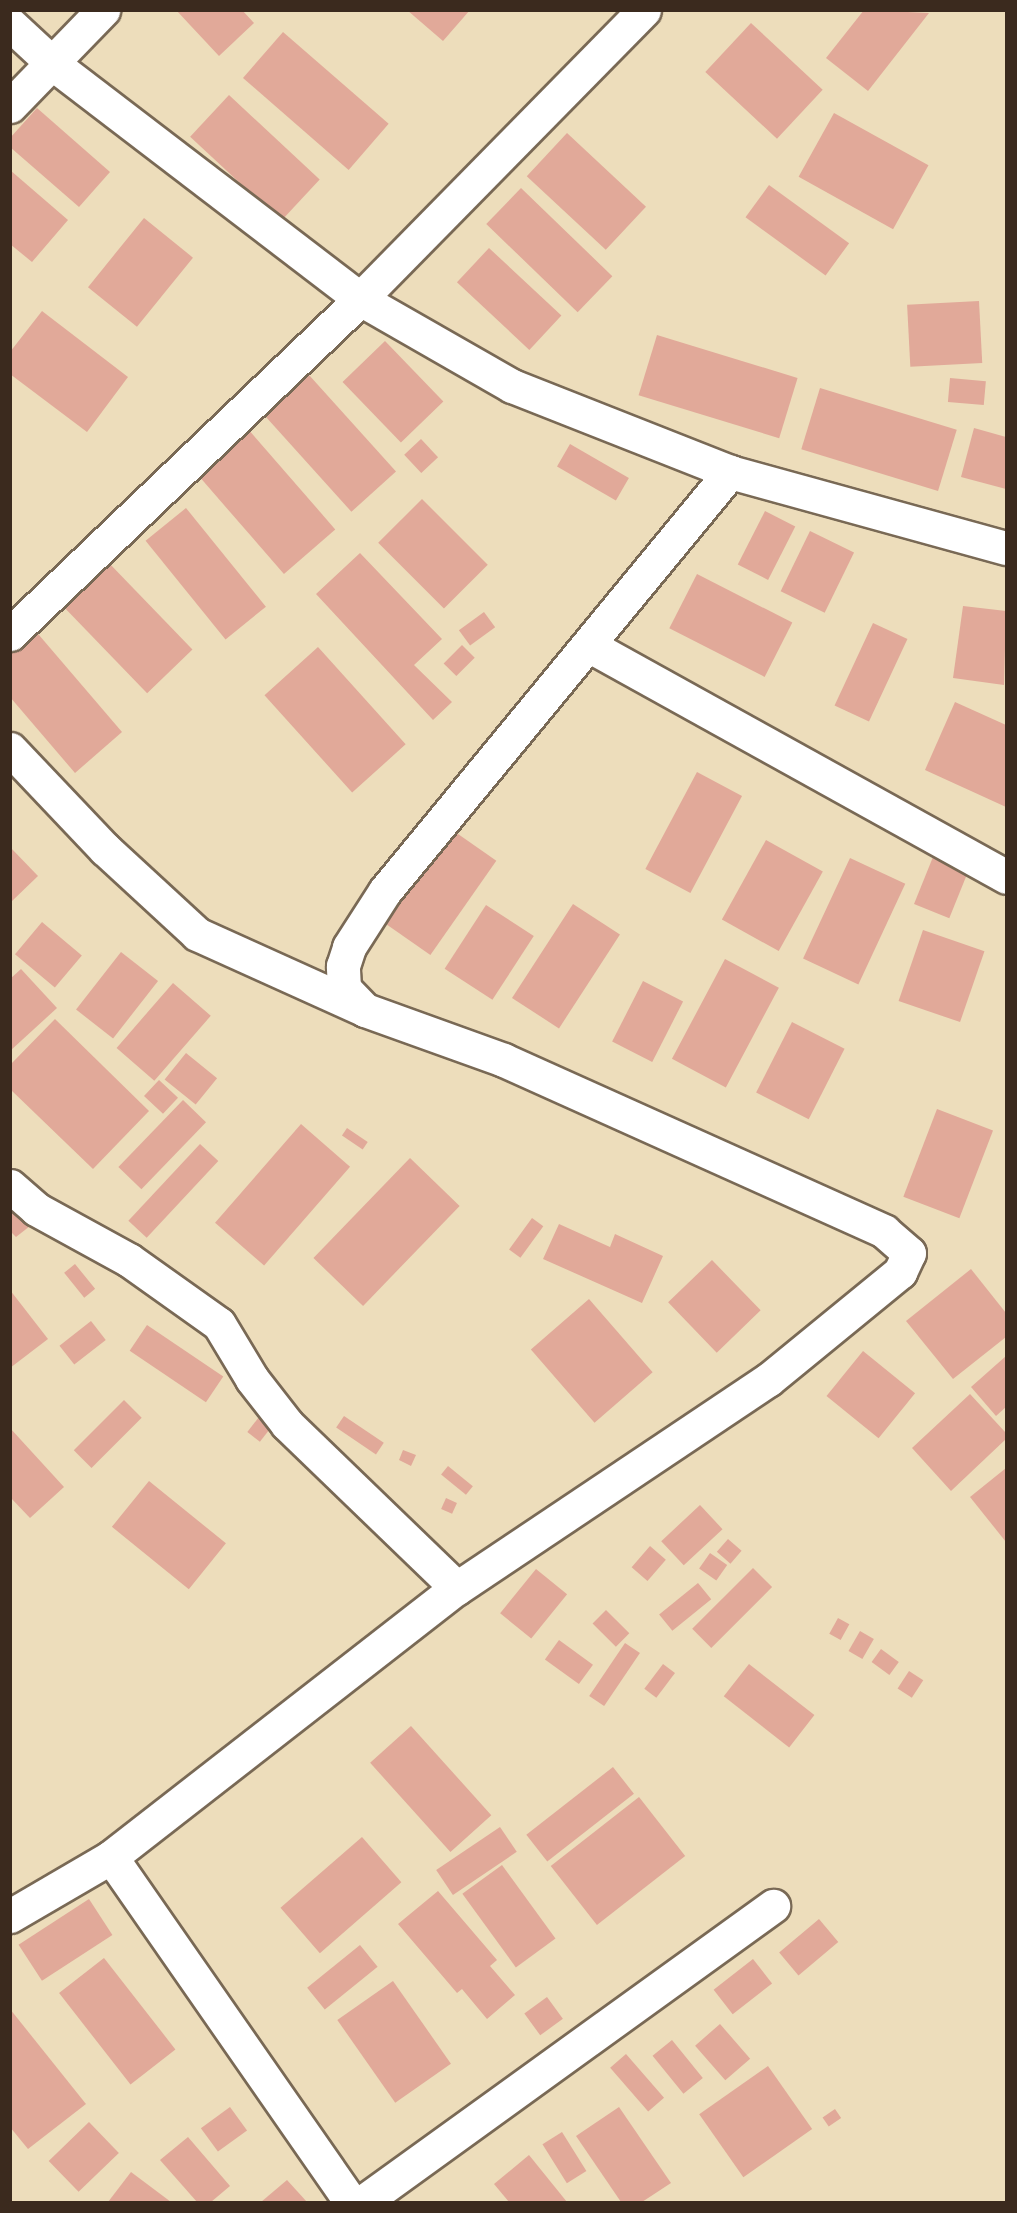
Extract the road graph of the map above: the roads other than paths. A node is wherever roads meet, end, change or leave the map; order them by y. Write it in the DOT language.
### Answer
graph roads {
  1 [pos="103,10"];
  2 [pos="644,10"];
  3 [pos="10,24"];
  4 [pos="53,64"];
  5 [pos="10,106"];
  6 [pos="360,299"];
  7 [pos="730,472"];
  8 [pos="1006,548"];
  9 [pos="10,634"];
  10 [pos="590,645"];
  11 [pos="10,749"];
  12 [pos="1006,876"];
  13 [pos="365,1010"];
  14 [pos="10,1186"];
  15 [pos="457,1588"];
  16 [pos="111,1857"];
  17 [pos="773,1906"];
  18 [pos="10,1916"];
  19 [pos="351,2202"];
  20 [pos="363,2202"];
  1 -- 4 [label="street"];
  2 -- 6 [label="street"];
  3 -- 4 [label="street"];
  4 -- 5 [label="street"];
  4 -- 6 [label="street"];
  6 -- 7 [label="street"];
  6 -- 9 [label="street"];
  7 -- 8 [label="street"];
  7 -- 10 [label="street"];
  10 -- 12 [label="street"];
  10 -- 13 [label="street"];
  11 -- 13 [label="street"];
  13 -- 15 [label="street"];
  14 -- 15 [label="street"];
  15 -- 16 [label="street"];
  16 -- 18 [label="street"];
  16 -- 19 [label="street"];
  17 -- 20 [label="street"];
}
